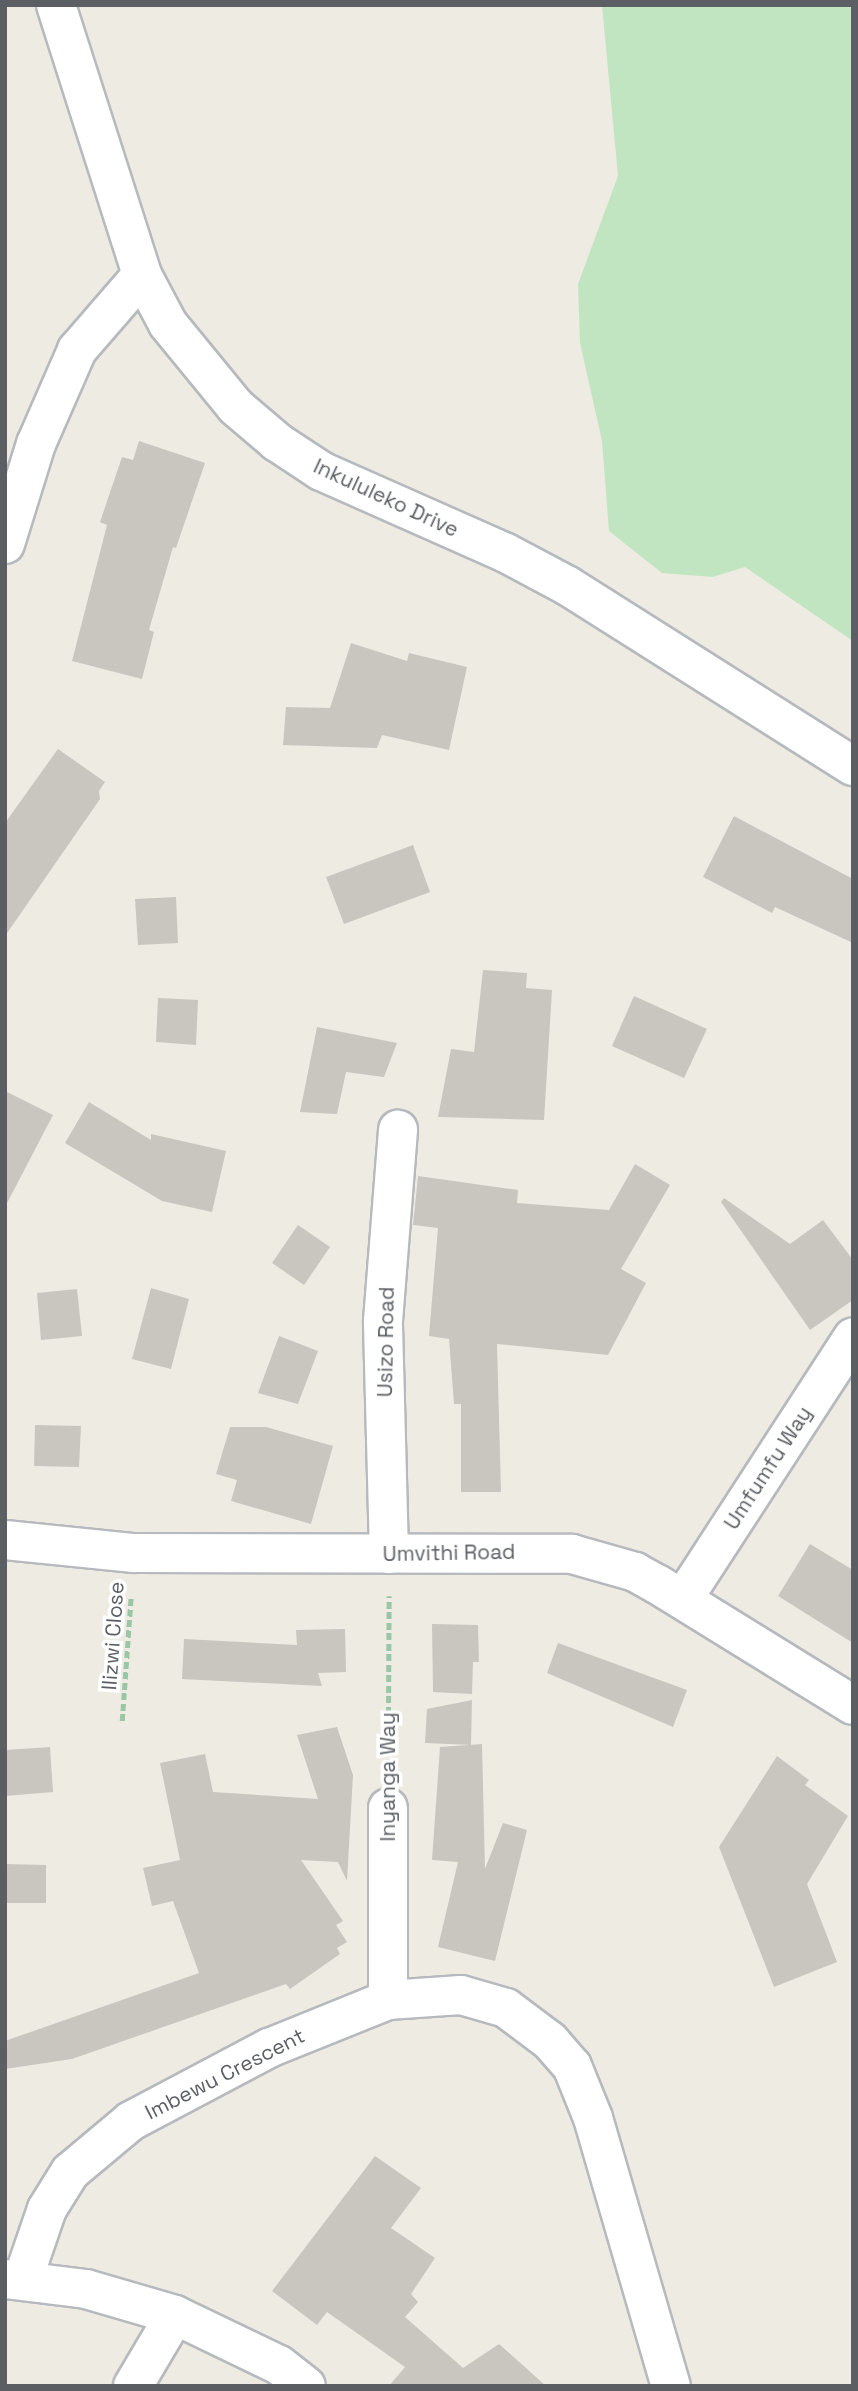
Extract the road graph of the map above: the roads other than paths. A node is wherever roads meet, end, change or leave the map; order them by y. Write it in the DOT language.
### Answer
graph roads {
  1 [pos="57,5"];
  2 [pos="142,275"];
  3 [pos="5,544"];
  4 [pos="853,766"];
  5 [pos="398,1130"];
  6 [pos="853,1337"];
  7 [pos="5,1540"];
  8 [pos="389,1553"];
  9 [pos="683,1598"];
  10 [pos="853,1705"];
  11 [pos="388,1808"];
  12 [pos="388,2000"];
  13 [pos="14,2279"];
  14 [pos="174,2315"];
  15 [pos="133,2386"];
  16 [pos="306,2386"];
  17 [pos="671,2386"];
  1 -- 2 [label="street, Inkululeko Drive"];
  2 -- 3 [label="street"];
  2 -- 4 [label="street, Inkululeko Drive"];
  5 -- 8 [label="street, Usizo Road"];
  6 -- 9 [label="street, Umfumfu Way"];
  7 -- 8 [label="street, Umvithi Road"];
  8 -- 9 [label="street, Umvithi Road"];
  9 -- 10 [label="street, Umvithi Road"];
  11 -- 12 [label="street, Inyanga Way"];
  12 -- 13 [label="street, Imbewu Crescent"];
  12 -- 17 [label="street, Imbewu Crescent"];
  13 -- 14 [label="street"];
  14 -- 15 [label="street"];
  14 -- 16 [label="street"];
}
